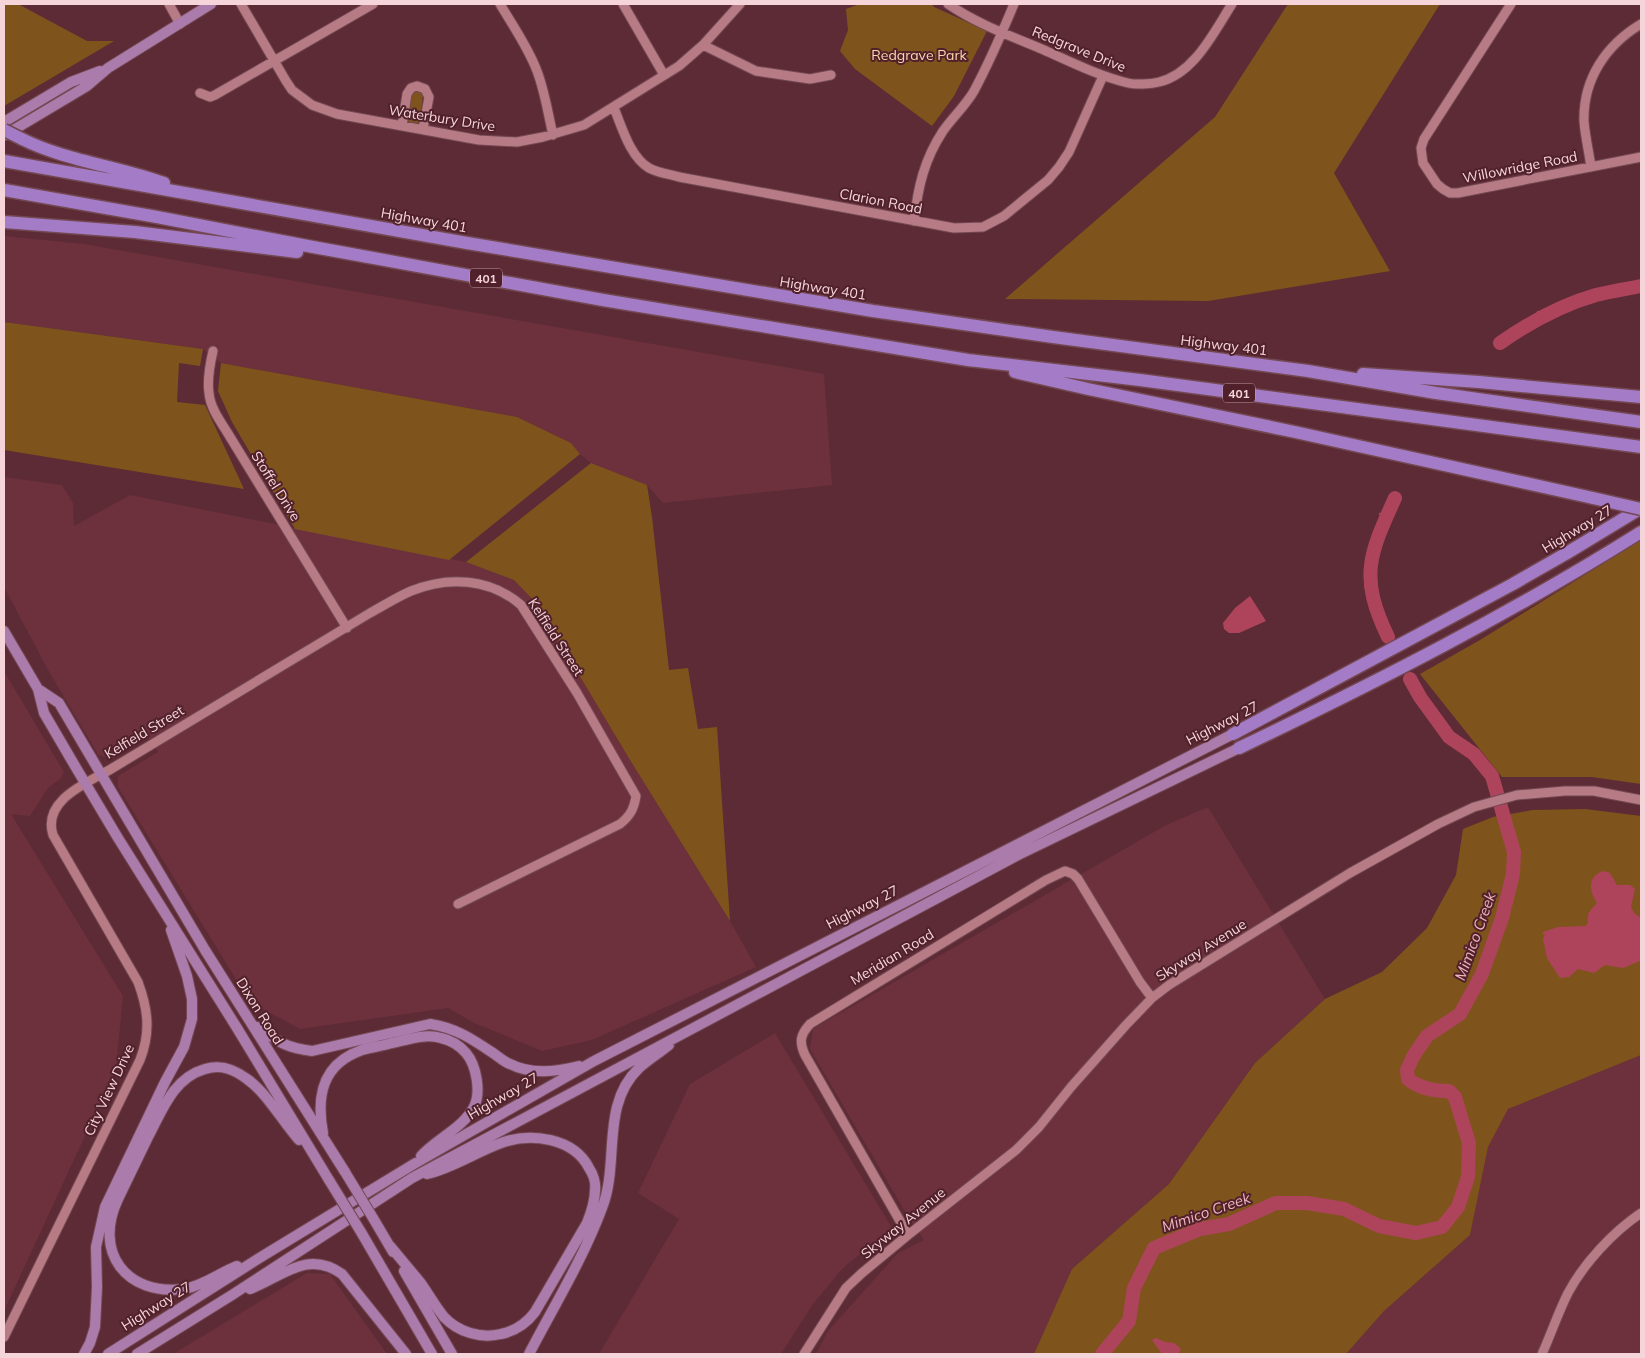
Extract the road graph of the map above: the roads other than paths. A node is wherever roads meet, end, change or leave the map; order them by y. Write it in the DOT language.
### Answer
graph roads {
  1 [pos="169,4"];
  2 [pos="211,4"];
  3 [pos="241,4"];
  4 [pos="373,4"];
  5 [pos="500,4"];
  6 [pos="623,4"];
  7 [pos="740,4"];
  8 [pos="948,4"];
  9 [pos="1014,4"];
  10 [pos="1232,4"];
  11 [pos="1511,4"];
  12 [pos="180,24"];
  13 [pos="1641,24"];
  14 [pos="1002,32"];
  15 [pos="703,45"];
  16 [pos="274,60"];
  17 [pos="108,68"];
  18 [pos="664,75"];
  19 [pos="831,75"];
  20 [pos="1103,76"];
  21 [pos="200,94"];
  22 [pos="614,108"];
  23 [pos="4,122"];
  24 [pos="402,126"];
  25 [pos="423,129"];
  26 [pos="4,130"];
  27 [pos="553,135"];
  28 [pos="4,136"];
  29 [pos="1641,157"];
  30 [pos="4,161"];
  31 [pos="1591,167"];
  32 [pos="4,190"];
  33 [pos="197,195"];
  34 [pos="914,221"];
  35 [pos="4,222"];
  36 [pos="388,261"];
  37 [pos="213,350"];
  38 [pos="968,360"];
  39 [pos="1308,371"];
  40 [pos="1641,397"];
  41 [pos="1641,422"];
  42 [pos="1641,447"];
  43 [pos="1641,508"];
  44 [pos="1641,532"];
  45 [pos="347,628"];
  46 [pos="4,631"];
  47 [pos="38,689"];
  48 [pos="1233,734"];
  49 [pos="1239,748"];
  50 [pos="101,774"];
  51 [pos="86,784"];
  52 [pos="1641,800"];
  53 [pos="458,904"];
  54 [pos="164,910"];
  55 [pos="205,950"];
  56 [pos="193,958"];
  57 [pos="1152,998"];
  58 [pos="252,1023"];
  59 [pos="682,1034"];
  60 [pos="594,1061"];
  61 [pos="324,1139"];
  62 [pos="317,1160"];
  63 [pos="414,1164"];
  64 [pos="412,1178"];
  65 [pos="1641,1214"];
  66 [pos="908,1235"];
  67 [pos="390,1246"];
  68 [pos="261,1257"];
  69 [pos="232,1295"];
  70 [pos="4,1337"];
  71 [pos="84,1354"];
  72 [pos="108,1354"];
  73 [pos="137,1354"];
  74 [pos="406,1354"];
  75 [pos="432,1354"];
  76 [pos="452,1354"];
  77 [pos="529,1354"];
  78 [pos="804,1354"];
  79 [pos="1542,1354"];
  1 -- 12 [label="street"];
  2 -- 12 [label="main road"];
  3 -- 16 [label="street, Waterbury Drive"];
  4 -- 16 [label="street"];
  5 -- 27 [label="street"];
  6 -- 18 [label="street"];
  7 -- 15 [label="street, Waterbury Drive"];
  8 -- 14 [label="street, Redgrave Drive"];
  9 -- 14 [label="street"];
  10 -- 20 [label="street, Redgrave Drive"];
  11 -- 31 [label="street, Willowridge Road"];
  12 -- 17 [label="main road"];
  13 -- 31 [label="street"];
  14 -- 20 [label="street, Redgrave Drive"];
  14 -- 34 [label="street"];
  15 -- 18 [label="street, Waterbury Drive"];
  15 -- 19 [label="street"];
  16 -- 21 [label="street"];
  16 -- 24 [label="street, Waterbury Drive"];
  17 -- 23 [label="main road"];
  17 -- 28 [label="main road"];
  18 -- 22 [label="street, Waterbury Drive"];
  20 -- 34 [label="street, Clarion Road"];
  22 -- 27 [label="street, Waterbury Drive"];
  22 -- 34 [label="street, Clarion Road"];
  24 -- 25 [label="street, Waterbury Drive"];
  24 -- 25 [label="street"];
  25 -- 27 [label="street, Waterbury Drive"];
  26 -- 33 [label="highway, bridge"];
  29 -- 31 [label="street, Willowridge Road"];
  30 -- 33 [label="highway, Highway 401 / 401"];
  32 -- 36 [label="highway, 401"];
  33 -- 39 [label="highway, Highway 401 / 401"];
  35 -- 36 [label="highway"];
  36 -- 38 [label="highway, 401"];
  37 -- 45 [label="street, Stoffel Drive"];
  38 -- 42 [label="highway, 401"];
  38 -- 43 [label="highway, bridge"];
  39 -- 40 [label="highway"];
  39 -- 41 [label="highway, Highway 401 / 401"];
  43 -- 48 [label="highway, Highway 27"];
  44 -- 49 [label="highway, Highway 27"];
  45 -- 50 [label="street, Kelfield Street"];
  45 -- 53 [label="street, Kelfield Street"];
  46 -- 47 [label="main road, Dixon Road"];
  47 -- 50 [label="main road, Dixon Road"];
  47 -- 51 [label="main road, Dixon Road"];
  48 -- 60 [label="main road, Highway 27"];
  49 -- 59 [label="main road, Highway 27"];
  50 -- 51 [label="street, Kelfield Street"];
  50 -- 55 [label="main road, Dixon Road"];
  51 -- 54 [label="main road, Dixon Road"];
  51 -- 70 [label="street, City View Drive"];
  52 -- 57 [label="street, Skyway Avenue"];
  54 -- 56 [label="main road, Dixon Road"];
  54 -- 71 [label="main road"];
  55 -- 56 [label="main road"];
  55 -- 58 [label="main road, Dixon Road"];
  56 -- 62 [label="main road, Dixon Road"];
  57 -- 66 [label="street, Skyway Avenue"];
  57 -- 66 [label="street, Meridian Road"];
  58 -- 60 [label="main road"];
  58 -- 61 [label="main road, Dixon Road"];
  59 -- 64 [label="main road, Highway 27"];
  59 -- 77 [label="main road"];
  60 -- 63 [label="main road, Highway 27"];
  61 -- 63 [label="main road"];
  61 -- 67 [label="main road, Dixon Road, bridge"];
  62 -- 68 [label="main road"];
  62 -- 75 [label="main road, Dixon Road, bridge"];
  63 -- 68 [label="main road, Highway 27"];
  64 -- 67 [label="main road"];
  64 -- 69 [label="main road, Highway 27"];
  65 -- 79 [label="street"];
  66 -- 78 [label="street, Skyway Avenue"];
  67 -- 76 [label="main road, Dixon Road"];
  68 -- 72 [label="main road, Highway 27"];
  69 -- 73 [label="main road, Highway 27"];
  69 -- 74 [label="main road"];
}
